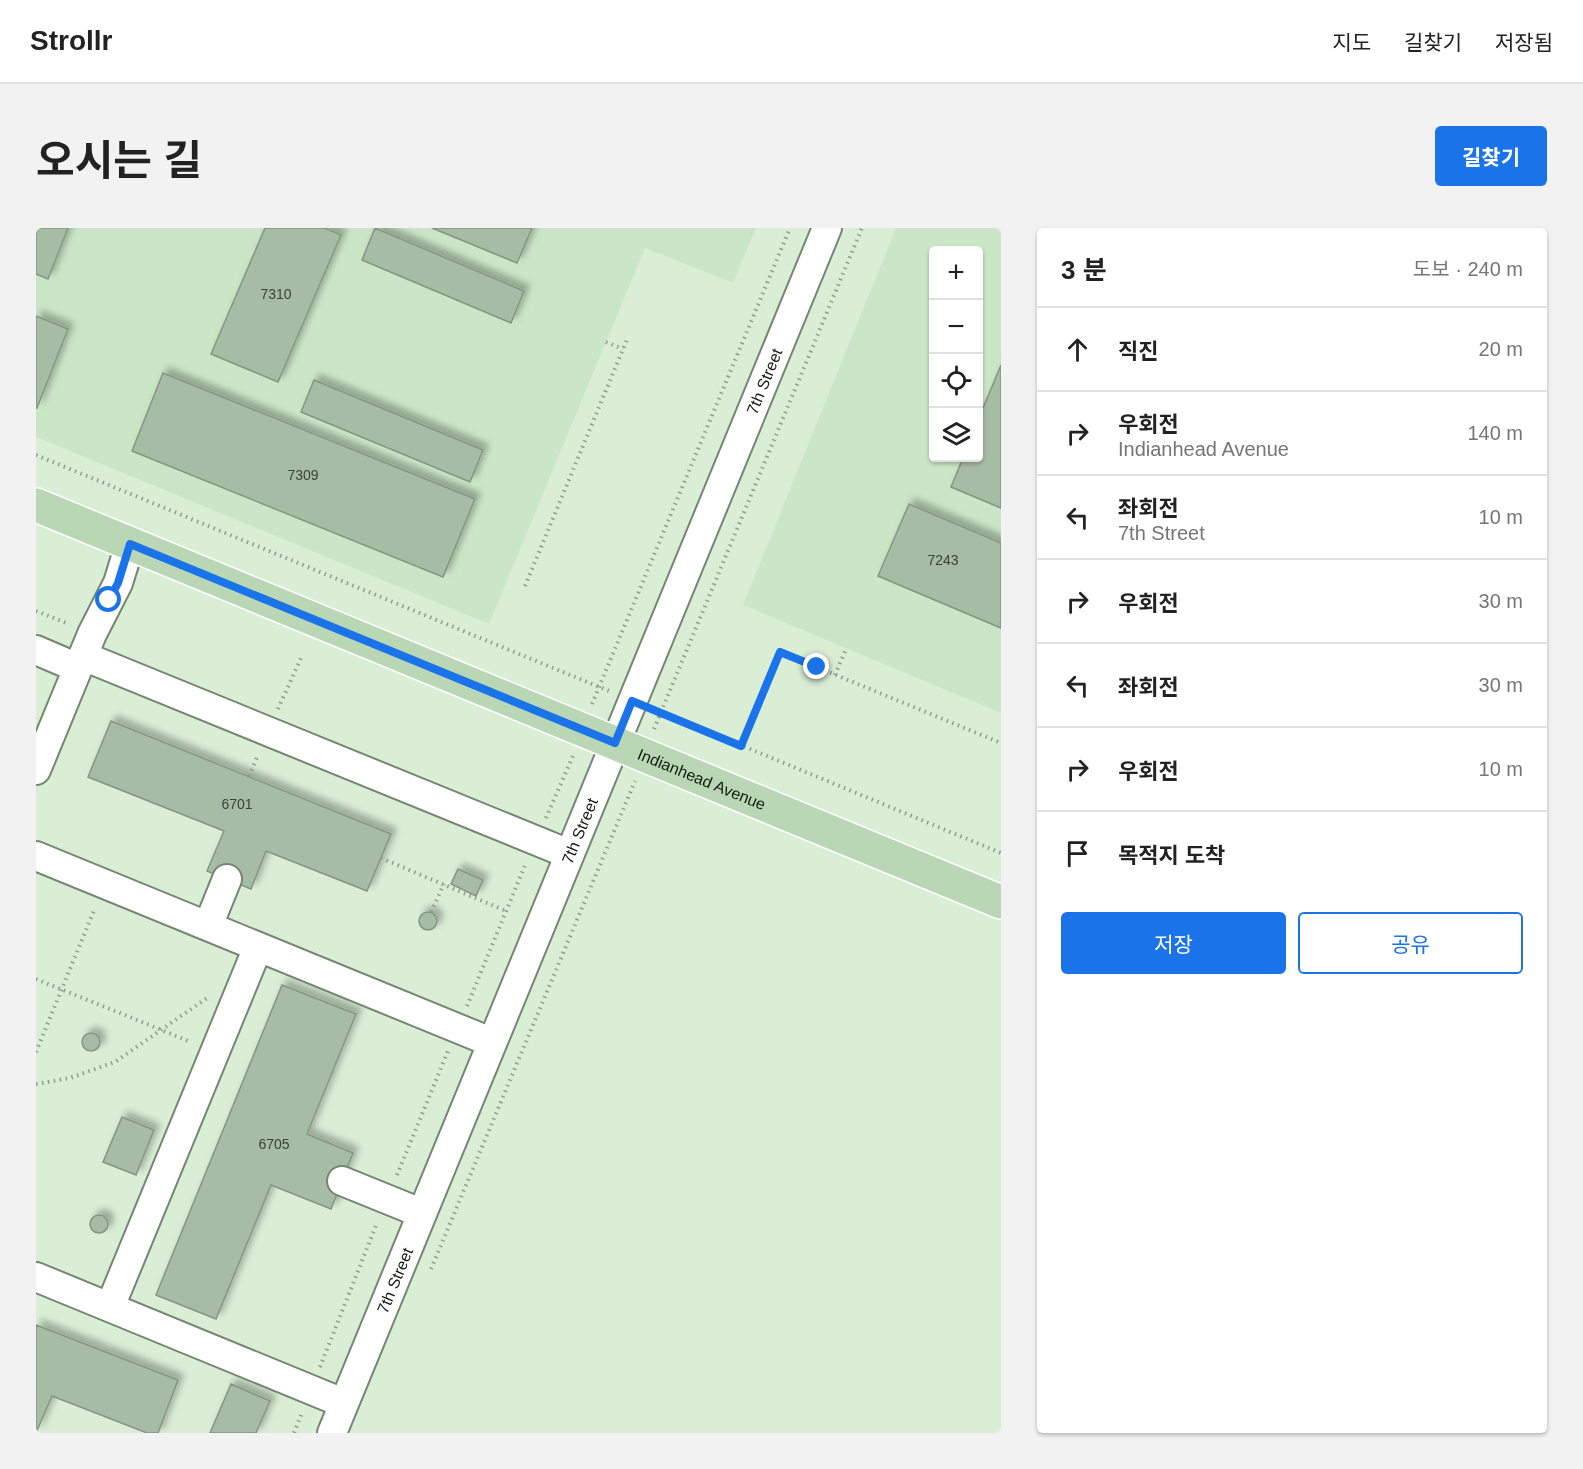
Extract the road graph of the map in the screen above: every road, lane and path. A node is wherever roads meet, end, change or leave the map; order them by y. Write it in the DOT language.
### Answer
graph roads {
  1 [pos="827,228"];
  2 [pos="862,228"];
  3 [pos="628,337"];
  4 [pos="606,342"];
  5 [pos="623,349"];
  6 [pos="36,455"];
  7 [pos="36,505"];
  8 [pos="130,544"];
  9 [pos="525,586"];
  10 [pos="36,611"];
  11 [pos="846,649"];
  12 [pos="36,650"];
  13 [pos="84,652"];
  14 [pos="836,675"];
  15 [pos="632,701"];
  16 [pos="660,712"];
  17 [pos="1001,743"];
  18 [pos="741,746"];
  19 [pos="629,749"];
  20 [pos="36,770"];
  21 [pos="1001,853"];
  22 [pos="568,855"];
  23 [pos="36,856"];
  24 [pos="381,858"];
  25 [pos="227,879"];
  26 [pos="105,884"];
  27 [pos="444,884"];
  28 [pos="1001,902"];
  29 [pos="506,911"];
  30 [pos="431,912"];
  31 [pos="208,926"];
  32 [pos="258,947"];
  33 [pos="36,979"];
  34 [pos="62,990"];
  35 [pos="213,993"];
  36 [pos="162,1031"];
  37 [pos="491,1042"];
  38 [pos="36,1052"];
  39 [pos="215,1052"];
  40 [pos="36,1084"];
  41 [pos="342,1181"];
  42 [pos="421,1214"];
  43 [pos="36,1277"];
  44 [pos="427,1279"];
  45 [pos="110,1307"];
  46 [pos="343,1403"];
  47 [pos="332,1433"];
  1 -- 15 [label="street, 7th Street"];
  2 -- 16 [label="path"];
  3 -- 5 [label="path"];
  4 -- 5 [label="path"];
  5 -- 9 [label="path"];
  6 -- 15 [label="path"];
  7 -- 8 [label="main road, Indianhead Avenue"];
  8 -- 13 [label="street"];
  8 -- 19 [label="main road, Indianhead Avenue"];
  10 -- 13 [label="path"];
  11 -- 14 [label="path"];
  12 -- 13 [label="street"];
  13 -- 20 [label="street"];
  13 -- 22 [label="street"];
  14 -- 17 [label="path"];
  14 -- 18 [label="path"];
  15 -- 16 [label="path"];
  15 -- 19 [label="street, 7th Street"];
  16 -- 18 [label="path"];
  16 -- 19 [label="path"];
  18 -- 21 [label="path"];
  19 -- 22 [label="street, 7th Street"];
  19 -- 28 [label="main road, Indianhead Avenue"];
  19 -- 44 [label="path"];
  22 -- 37 [label="street, 7th Street"];
  23 -- 26 [label="street"];
  24 -- 27 [label="path"];
  25 -- 31 [label="street"];
  26 -- 31 [label="street"];
  26 -- 34 [label="path"];
  27 -- 29 [label="path"];
  27 -- 30 [label="path"];
  31 -- 32 [label="street"];
  32 -- 37 [label="street"];
  32 -- 39 [label="street"];
  33 -- 34 [label="path"];
  34 -- 36 [label="path"];
  34 -- 38 [label="path"];
  35 -- 36 [label="path"];
  36 -- 39 [label="path"];
  36 -- 40 [label="path"];
  37 -- 42 [label="street, 7th Street"];
  39 -- 45 [label="street"];
  41 -- 42 [label="street"];
  42 -- 46 [label="street, 7th Street"];
  43 -- 45 [label="street"];
  45 -- 46 [label="street"];
  46 -- 47 [label="street, 7th Street"];
}
